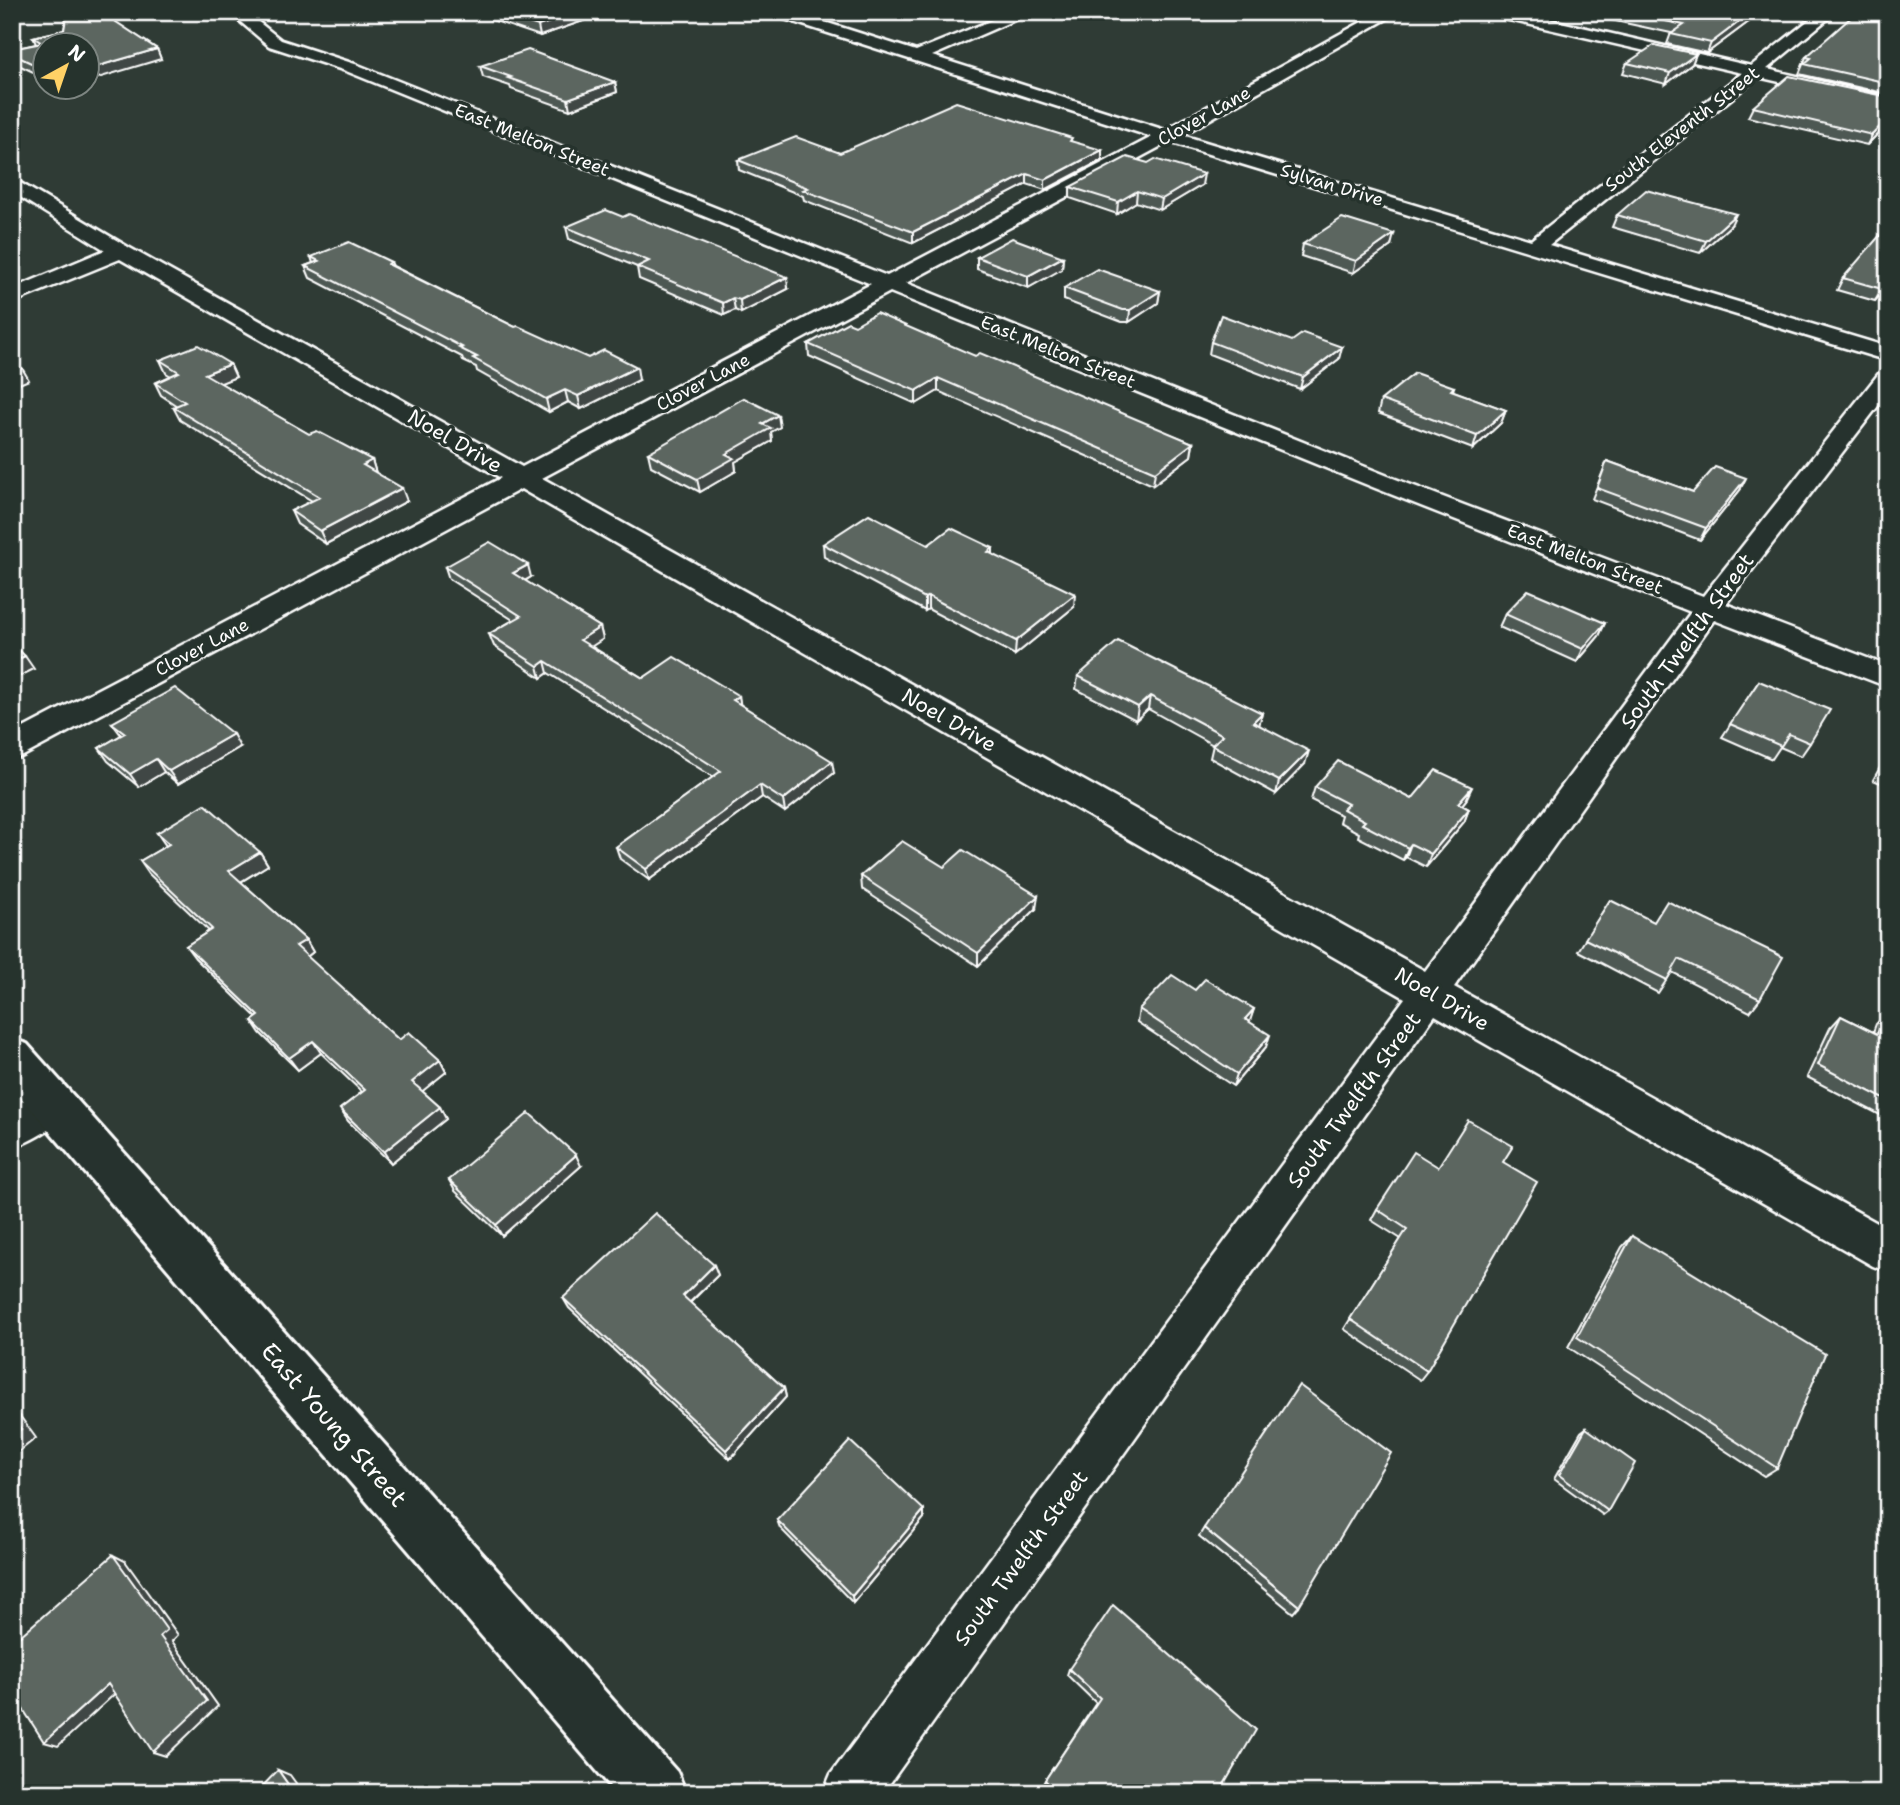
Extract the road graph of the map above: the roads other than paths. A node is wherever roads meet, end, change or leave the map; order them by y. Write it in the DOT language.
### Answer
graph roads {
  1 [pos="236,12"];
  2 [pos="777,12"];
  3 [pos="1026,12"];
  4 [pos="1392,12"];
  5 [pos="1496,12"];
  6 [pos="1829,12"];
  7 [pos="918,56"];
  8 [pos="1754,72"];
  9 [pos="1888,103"];
  10 [pos="1167,136"];
  11 [pos="12,184"];
  12 [pos="1534,247"];
  13 [pos="121,251"];
  14 [pos="888,284"];
  15 [pos="12,297"];
  16 [pos="1888,354"];
  17 [pos="1888,377"];
  18 [pos="521,478"];
  19 [pos="1710,606"];
  20 [pos="1888,677"];
  21 [pos="12,748"];
  22 [pos="1432,993"];
  23 [pos="12,1056"];
  24 [pos="32,1116"];
  25 [pos="1888,1252"];
  26 [pos="656,1793"];
  27 [pos="850,1793"];
  1 -- 14 [label="street, East Melton Street"];
  2 -- 7 [label="street, Sylvan Drive"];
  3 -- 7 [label="street"];
  4 -- 10 [label="street, Clover Lane"];
  5 -- 8 [label="street"];
  6 -- 8 [label="street, South Eleventh Street"];
  7 -- 10 [label="street, Sylvan Drive"];
  8 -- 9 [label="street"];
  8 -- 12 [label="street, South Eleventh Street"];
  10 -- 12 [label="street, Sylvan Drive"];
  10 -- 14 [label="street, Clover Lane"];
  11 -- 13 [label="street, Noel Drive"];
  12 -- 16 [label="street, Sylvan Drive"];
  13 -- 15 [label="street"];
  13 -- 18 [label="street, Noel Drive"];
  14 -- 18 [label="street, Clover Lane"];
  14 -- 19 [label="street, East Melton Street"];
  17 -- 19 [label="street, South Twelfth Street"];
  18 -- 21 [label="street, Clover Lane"];
  18 -- 22 [label="street, Noel Drive"];
  19 -- 20 [label="street, East Melton Street"];
  19 -- 22 [label="street, South Twelfth Street"];
  22 -- 25 [label="street, Noel Drive"];
  22 -- 27 [label="street, South Twelfth Street"];
  23 -- 24 [label="street, East Young Street"];
  24 -- 26 [label="street, East Young Street"];
}
